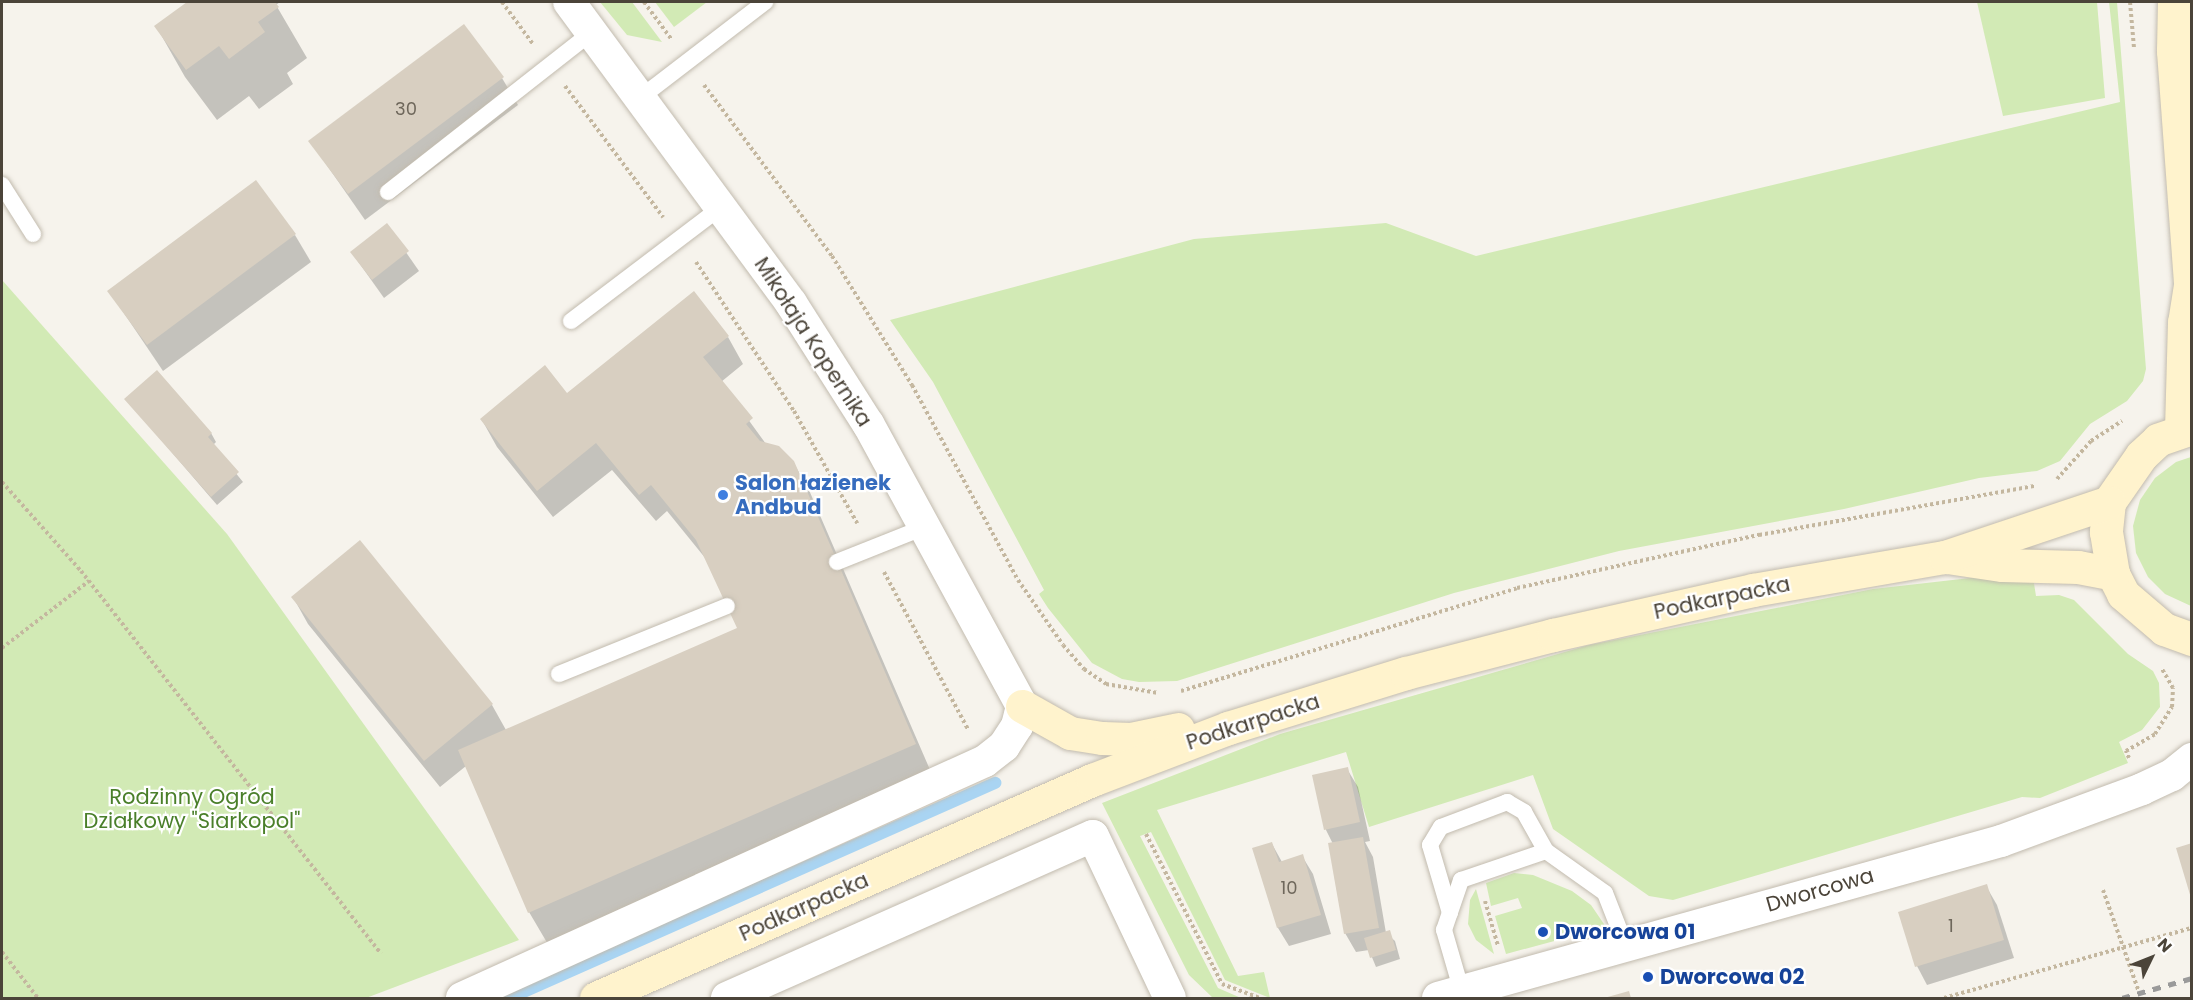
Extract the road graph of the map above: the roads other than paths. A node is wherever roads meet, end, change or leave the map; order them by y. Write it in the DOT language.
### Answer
graph roads {
  1 [pos="569,2"];
  2 [pos="765,2"];
  3 [pos="2163,2"];
  4 [pos="2174,2"];
  5 [pos="592,32"];
  6 [pos="2173,51"];
  7 [pos="640,98"];
  8 [pos="2,185"];
  9 [pos="388,192"];
  10 [pos="2188,196"];
  11 [pos="721,207"];
  12 [pos="33,234"];
  13 [pos="2191,287"];
  14 [pos="571,321"];
  15 [pos="2186,429"];
  16 [pos="2109,502"];
  17 [pos="925,527"];
  18 [pos="1945,557"];
  19 [pos="837,562"];
  20 [pos="2113,574"];
  21 [pos="727,606"];
  22 [pos="2192,639"];
  23 [pos="559,674"];
  24 [pos="1022,706"];
  25 [pos="1228,728"];
  26 [pos="2192,759"];
  27 [pos="1546,851"];
  28 [pos="1450,913"];
  29 [pos="1625,944"];
  30 [pos="1450,995"];
  31 [pos="462,999"];
  32 [pos="596,999"];
  33 [pos="727,999"];
  34 [pos="1170,999"];
  1 -- 5 [label="street, Mikołaja Kopernika"];
  2 -- 7 [label="lane"];
  3 -- 6 [label="main road"];
  4 -- 6 [label="main road"];
  5 -- 7 [label="street, Mikołaja Kopernika"];
  5 -- 9 [label="lane"];
  6 -- 10 [label="main road"];
  7 -- 11 [label="street, Mikołaja Kopernika"];
  8 -- 12 [label="lane"];
  10 -- 13 [label="main road"];
  11 -- 14 [label="lane"];
  11 -- 17 [label="street, Mikołaja Kopernika"];
  13 -- 15 [label="main road"];
  15 -- 16 [label="main road"];
  16 -- 18 [label="main road, Podkarpacka"];
  16 -- 20 [label="main road"];
  17 -- 19 [label="lane"];
  17 -- 24 [label="street, Mikołaja Kopernika"];
  18 -- 20 [label="main road, Podkarpacka"];
  18 -- 25 [label="main road, Podkarpacka"];
  20 -- 22 [label="main road"];
  21 -- 23 [label="lane"];
  24 -- 25 [label="main road"];
  24 -- 31 [label="street"];
  25 -- 32 [label="main road, Podkarpacka"];
  26 -- 29 [label="street, Dworcowa"];
  27 -- 28 [label="lane"];
  27 -- 28 [label="lane"];
  27 -- 29 [label="lane"];
  28 -- 30 [label="lane"];
  29 -- 30 [label="street, Dworcowa"];
  33 -- 34 [label="street"];
}
